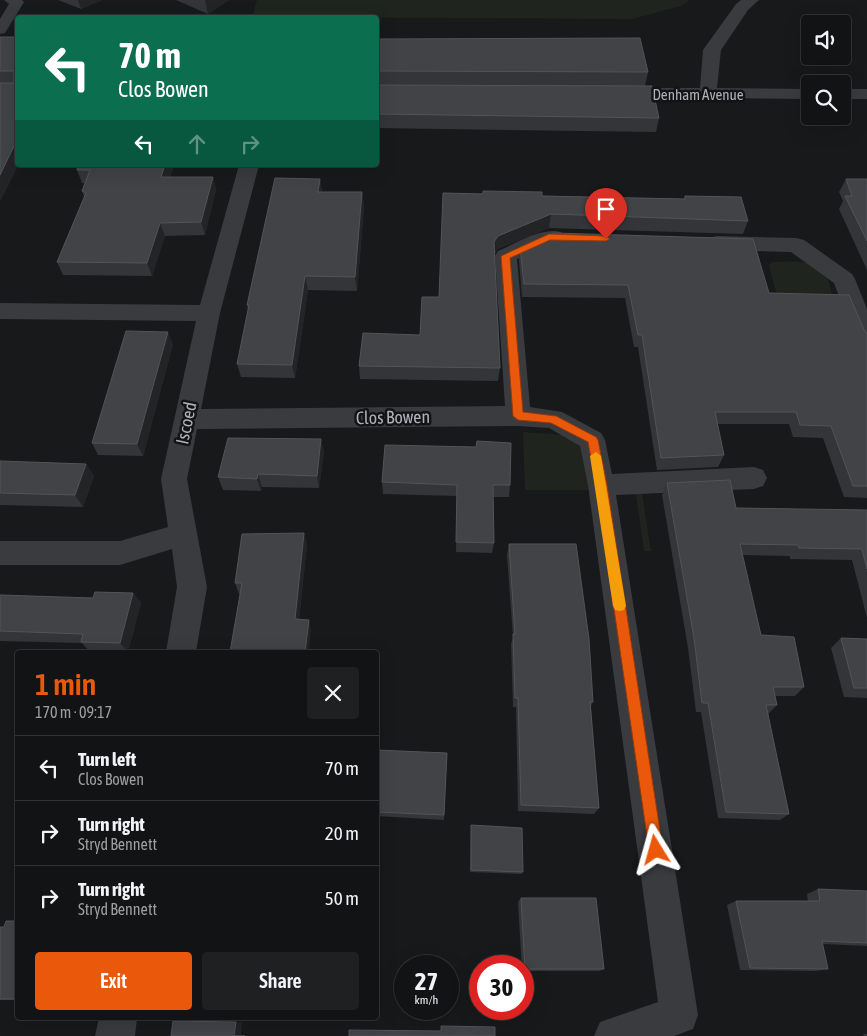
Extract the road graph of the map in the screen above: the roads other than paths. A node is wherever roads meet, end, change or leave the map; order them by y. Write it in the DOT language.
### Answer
graph roads {
  1 [pos="11,0"];
  2 [pos="752,0"];
  3 [pos="0,30"];
  4 [pos="601,93"];
  5 [pos="708,94"];
  6 [pos="801,94"];
  7 [pos="851,94"];
  8 [pos="867,94"];
  9 [pos="249,167"];
  10 [pos="579,238"];
  11 [pos="697,242"];
  12 [pos="0,311"];
  13 [pos="209,313"];
  14 [pos="867,338"];
  15 [pos="518,416"];
  16 [pos="188,419"];
  17 [pos="754,478"];
  18 [pos="601,485"];
  19 [pos="183,534"];
  20 [pos="0,553"];
  21 [pos="180,650"];
  22 [pos="118,1020"];
  23 [pos="115,1036"];
  24 [pos="614,1036"];
  1 -- 3 [label="lane"];
  2 -- 5 [label="street"];
  4 -- 5 [label="street, Denham Avenue"];
  5 -- 6 [label="street, Denham Avenue"];
  7 -- 8 [label="street"];
  9 -- 13 [label="street, Iscoed"];
  10 -- 15 [label="street"];
  11 -- 14 [label="street"];
  12 -- 13 [label="street"];
  13 -- 16 [label="street, Iscoed"];
  15 -- 16 [label="street, Clos Bowen"];
  15 -- 18 [label="street, Clos Bowen"];
  16 -- 19 [label="street, Iscoed"];
  17 -- 18 [label="street"];
  18 -- 24 [label="street"];
  19 -- 20 [label="street"];
  19 -- 21 [label="street, Iscoed"];
  22 -- 23 [label="street"];
}
